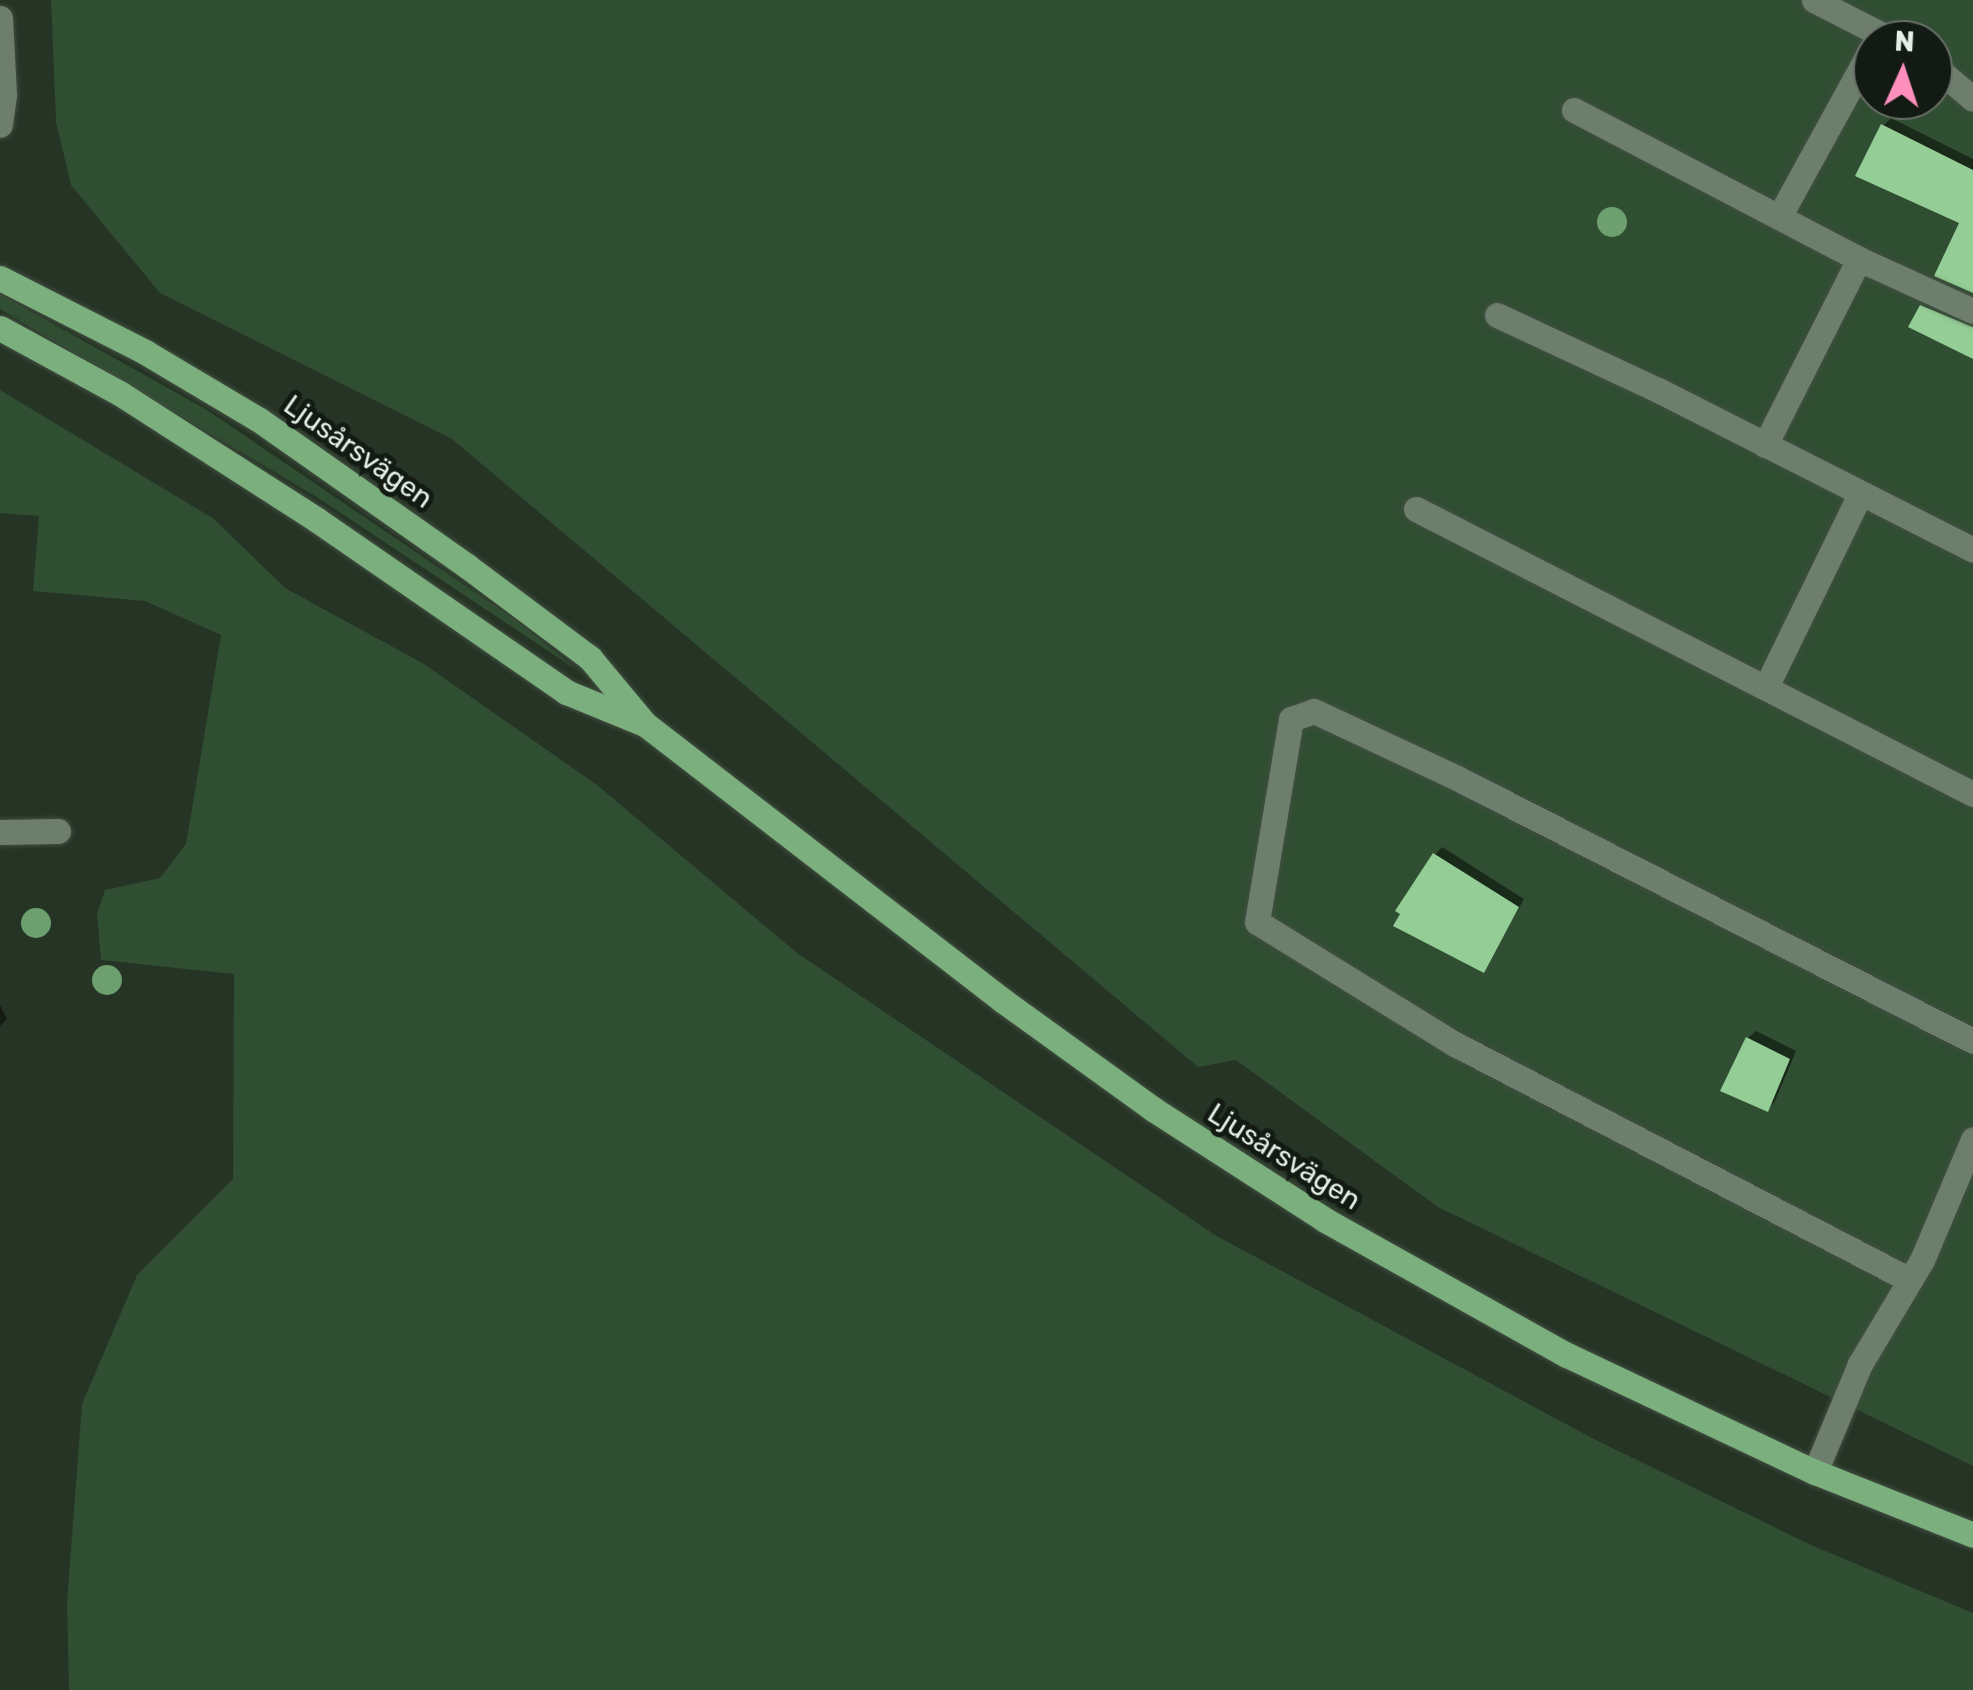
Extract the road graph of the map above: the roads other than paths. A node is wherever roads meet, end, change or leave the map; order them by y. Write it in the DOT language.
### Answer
graph roads {
  1 [pos="1814,0"];
  2 [pos="0,18"];
  3 [pos="1853,24"];
  4 [pos="1953,82"];
  5 [pos="1853,87"];
  6 [pos="1973,99"];
  7 [pos="1574,110"];
  8 [pos="0,125"];
  9 [pos="1779,217"];
  10 [pos="1860,259"];
  11 [pos="0,278"];
  12 [pos="1973,311"];
  13 [pos="1497,316"];
  14 [pos="0,328"];
  15 [pos="1766,445"];
  16 [pos="1860,494"];
  17 [pos="1416,509"];
  18 [pos="1973,550"];
  19 [pos="1766,687"];
  20 [pos="645,724"];
  21 [pos="1973,794"];
  22 [pos="58,831"];
  23 [pos="0,832"];
  24 [pos="1973,1041"];
  25 [pos="1973,1139"];
  26 [pos="1910,1280"];
  27 [pos="1815,1472"];
  28 [pos="1968,1537"];
  1 -- 3 [label="street"];
  2 -- 8 [label="street"];
  4 -- 6 [label="street"];
  5 -- 9 [label="street"];
  7 -- 9 [label="street"];
  9 -- 10 [label="street"];
  10 -- 12 [label="street"];
  10 -- 15 [label="street"];
  11 -- 20 [label="main road, Ljusårsvägen"];
  13 -- 15 [label="street"];
  14 -- 20 [label="main road, Ljusårsvägen"];
  15 -- 16 [label="street"];
  16 -- 18 [label="street"];
  16 -- 19 [label="street"];
  17 -- 19 [label="street"];
  19 -- 21 [label="street"];
  20 -- 27 [label="main road, Ljusårsvägen"];
  22 -- 23 [label="street"];
  24 -- 26 [label="street"];
  25 -- 26 [label="street"];
  26 -- 27 [label="street"];
  27 -- 28 [label="main road, Ljusårsvägen"];
}
